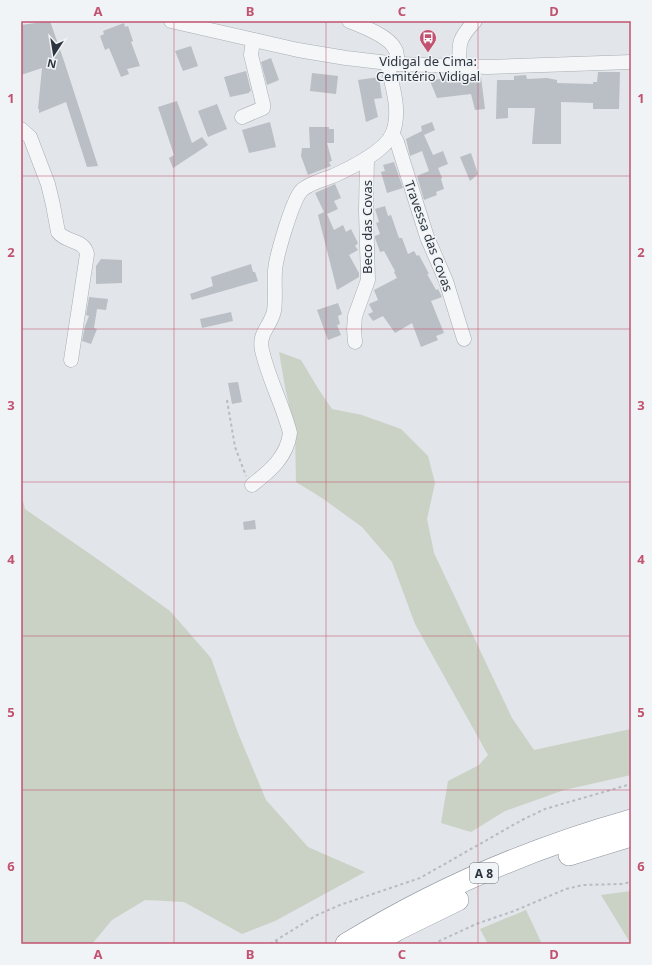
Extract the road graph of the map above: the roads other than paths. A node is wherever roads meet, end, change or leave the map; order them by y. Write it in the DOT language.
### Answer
graph roads {
  1 [pos="171,21"];
  2 [pos="349,21"];
  3 [pos="475,21"];
  4 [pos="253,40"];
  5 [pos="631,62"];
  6 [pos="392,64"];
  7 [pos="460,66"];
  8 [pos="242,116"];
  9 [pos="21,129"];
  10 [pos="391,136"];
  11 [pos="367,158"];
  12 [pos="464,339"];
  13 [pos="355,342"];
  14 [pos="71,360"];
  15 [pos="252,485"];
  16 [pos="631,820"];
  17 [pos="631,836"];
  18 [pos="346,944"];
  19 [pos="374,944"];
  1 -- 4 [label="street"];
  2 -- 6 [label="street"];
  3 -- 7 [label="street"];
  4 -- 6 [label="street"];
  4 -- 8 [label="street"];
  5 -- 7 [label="street"];
  6 -- 7 [label="street"];
  6 -- 10 [label="street"];
  9 -- 14 [label="street"];
  10 -- 11 [label="street"];
  10 -- 12 [label="street, Travessa das Covas"];
  11 -- 13 [label="street, Beco das Covas"];
  11 -- 15 [label="street"];
  16 -- 18 [label="highway, A 8"];
  17 -- 19 [label="highway, A 8"];
}
